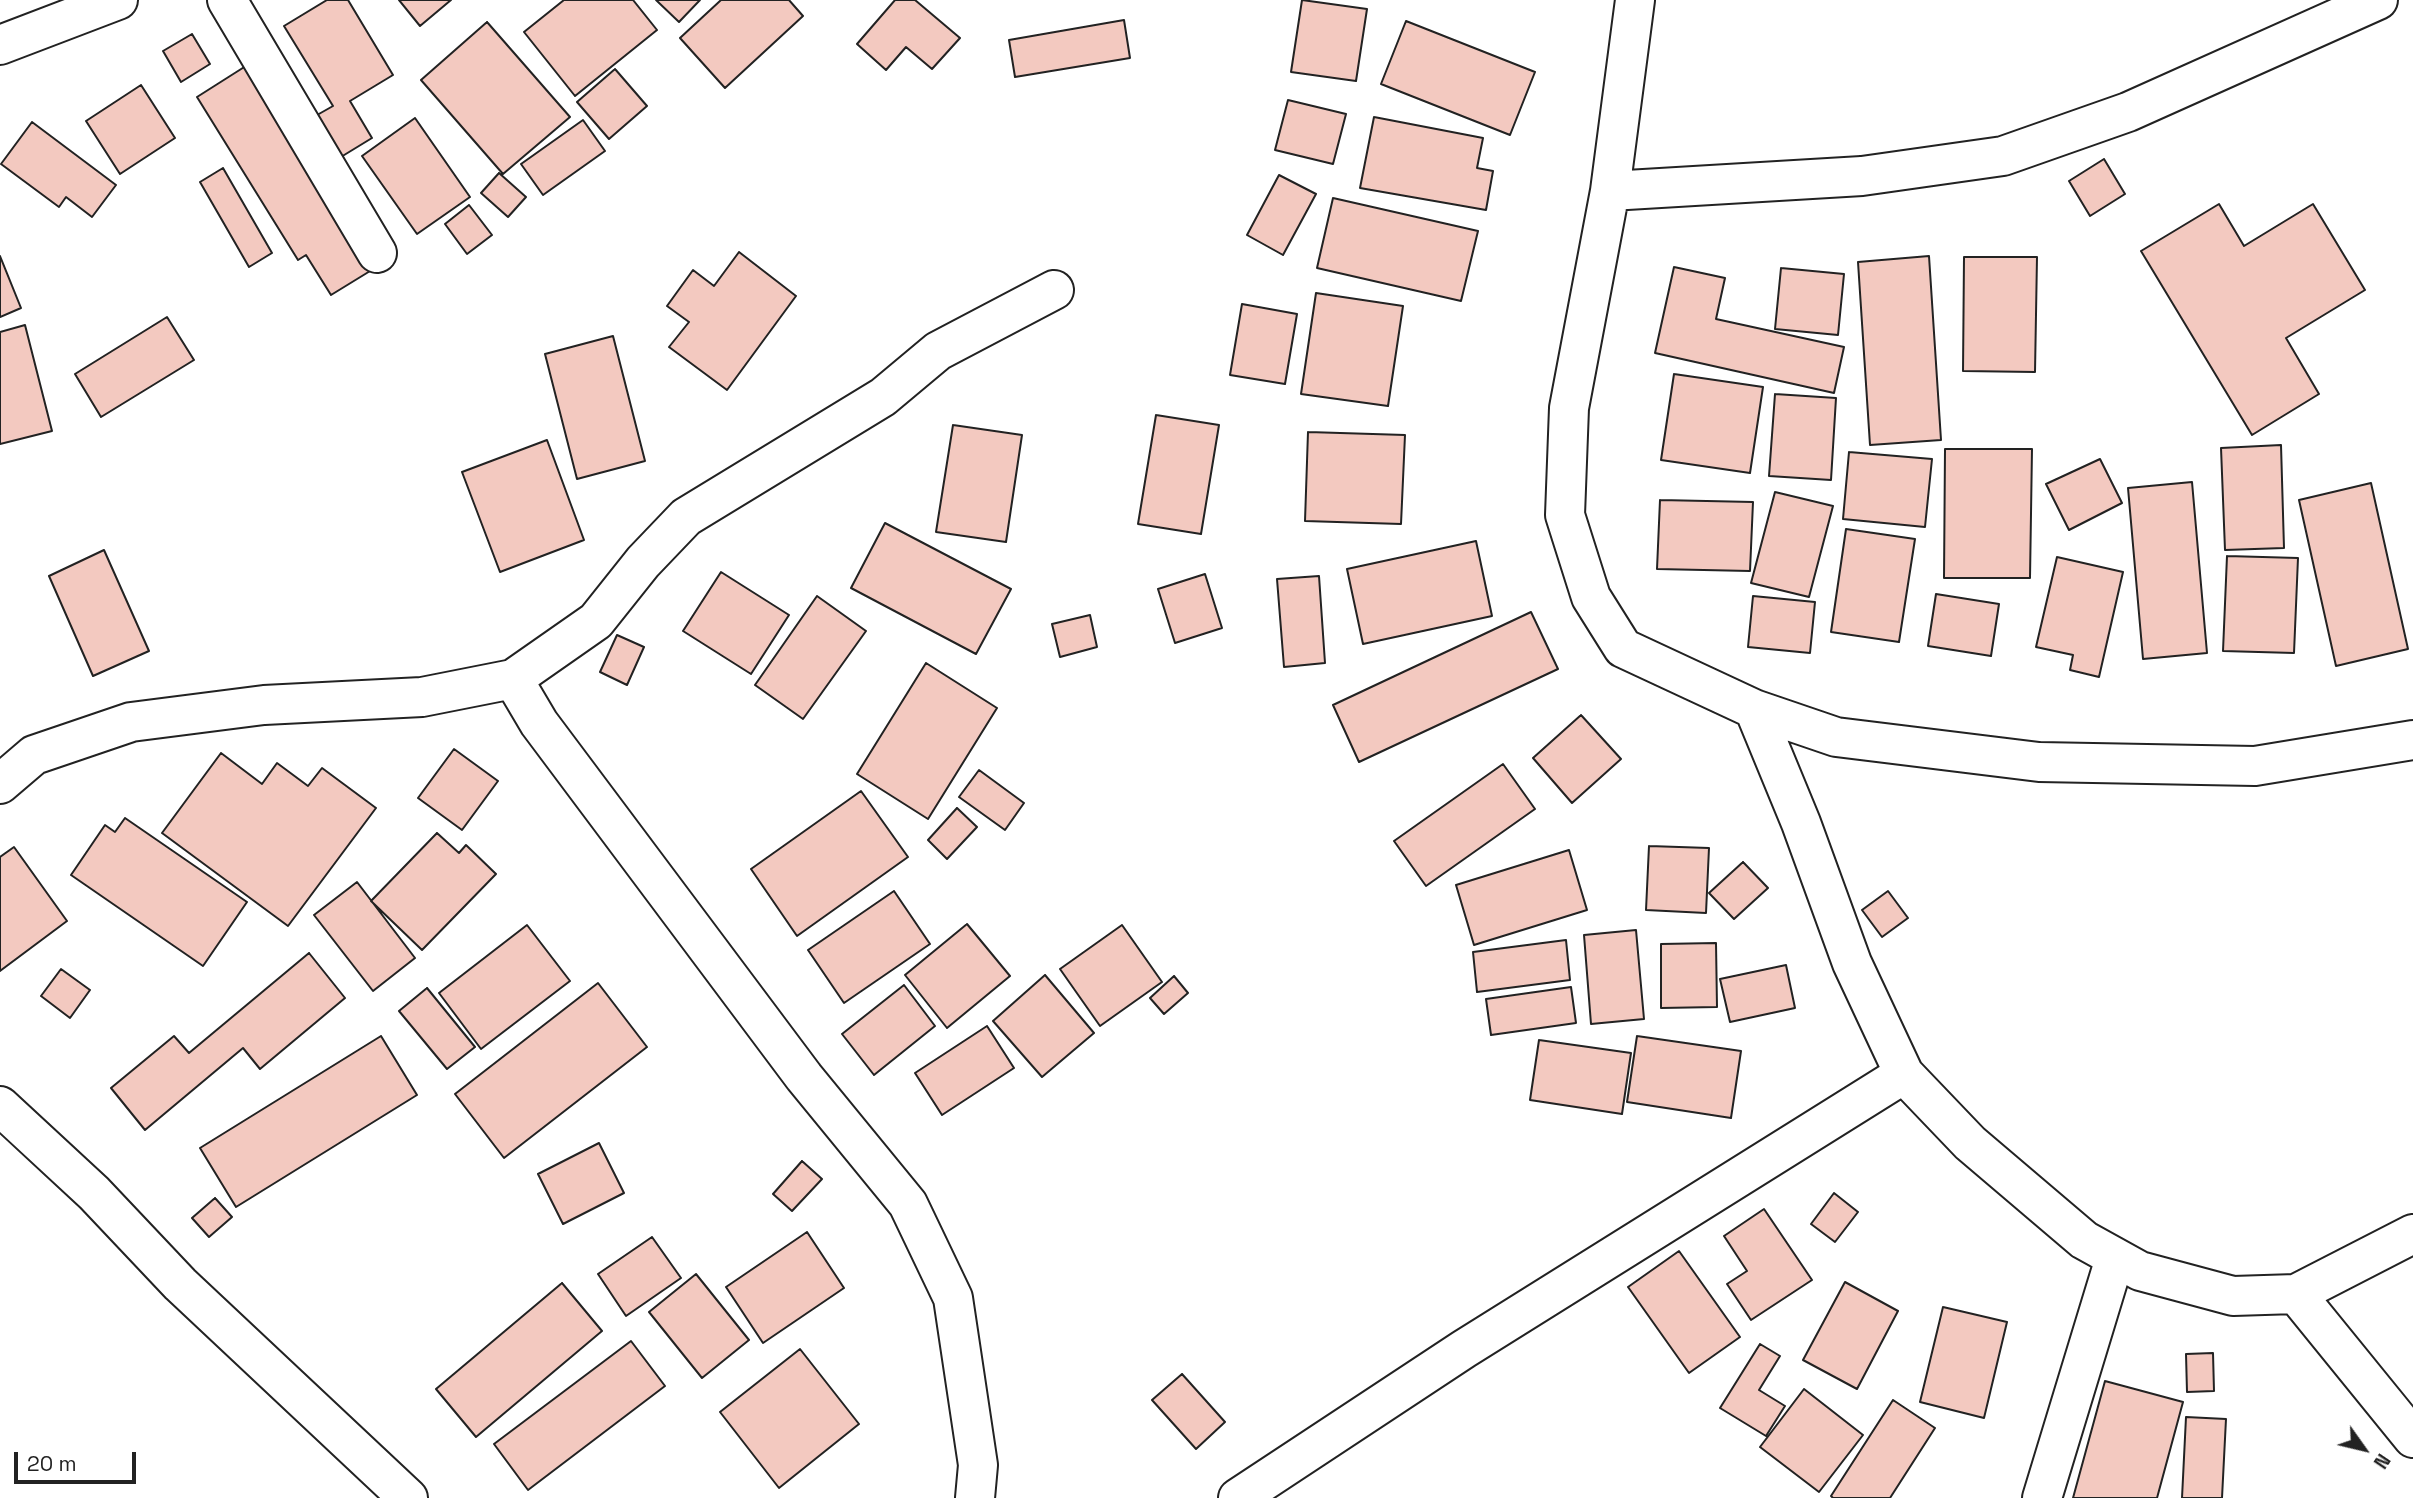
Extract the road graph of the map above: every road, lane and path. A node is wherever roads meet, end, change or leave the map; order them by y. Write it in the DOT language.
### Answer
graph roads {
  1 [pos="118,0"];
  2 [pos="227,0"];
  3 [pos="1635,0"];
  4 [pos="2378,0"];
  5 [pos="0,45"];
  6 [pos="1610,191"];
  7 [pos="377,253"];
  8 [pos="1054,290"];
  9 [pos="513,679"];
  10 [pos="1754,709"];
  11 [pos="2413,740"];
  12 [pos="0,784"];
  13 [pos="1904,1074"];
  14 [pos="0,1105"];
  15 [pos="2413,1234"];
  16 [pos="2115,1258"];
  17 [pos="2296,1294"];
  18 [pos="2413,1438"];
  19 [pos="408,1498"];
  20 [pos="975,1498"];
  21 [pos="1238,1498"];
  22 [pos="2042,1498"];
  1 -- 5 [label="street"];
  2 -- 7 [label="street"];
  3 -- 6 [label="street"];
  4 -- 6 [label="street"];
  6 -- 10 [label="street"];
  8 -- 9 [label="street"];
  9 -- 12 [label="street"];
  9 -- 20 [label="street"];
  10 -- 11 [label="street"];
  10 -- 13 [label="street"];
  13 -- 16 [label="street"];
  13 -- 21 [label="street"];
  14 -- 19 [label="street"];
  15 -- 17 [label="street"];
  16 -- 17 [label="street"];
  16 -- 22 [label="street"];
  17 -- 18 [label="street"];
}
